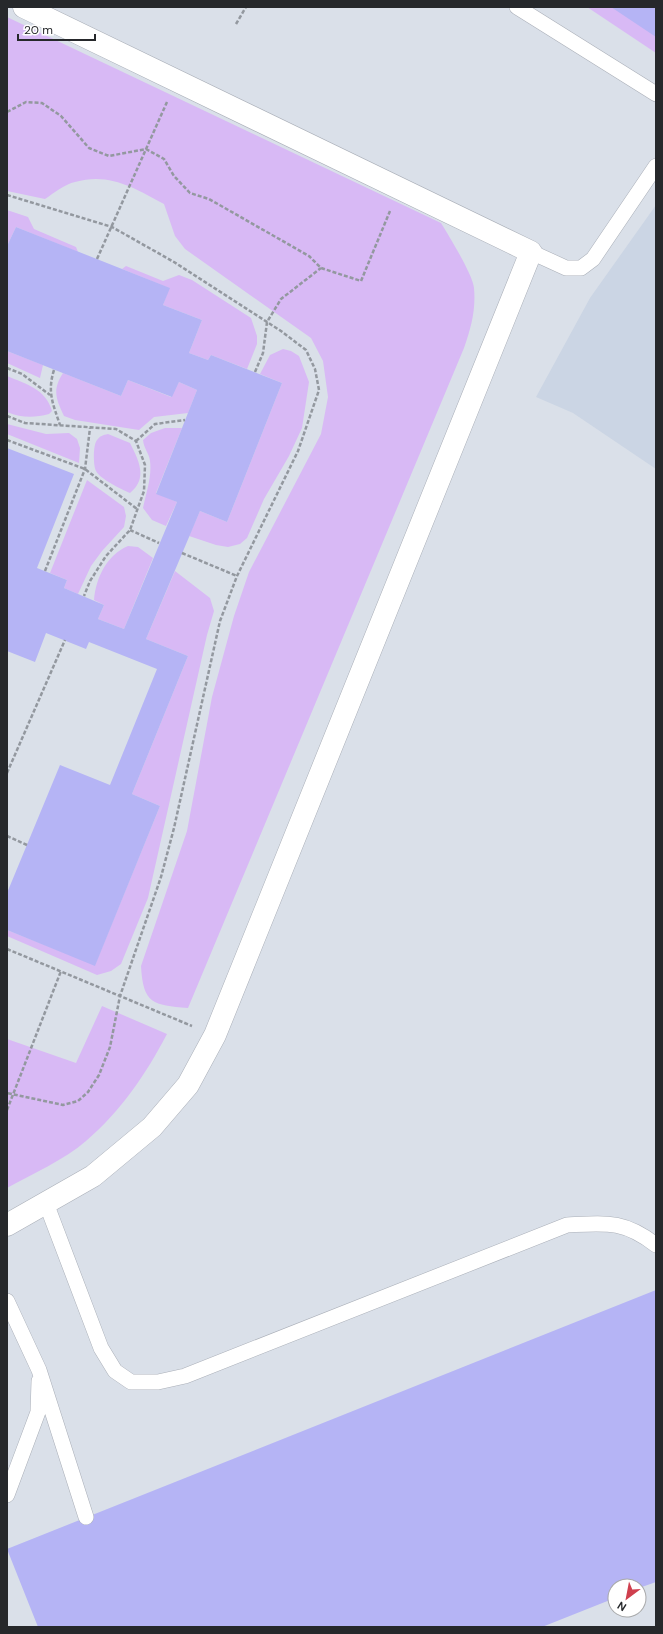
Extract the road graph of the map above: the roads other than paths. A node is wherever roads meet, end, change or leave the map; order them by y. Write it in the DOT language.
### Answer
graph roads {
  1 [pos="24,7"];
  2 [pos="517,7"];
  3 [pos="656,94"];
  4 [pos="656,166"];
  5 [pos="531,252"];
  6 [pos="46,1203"];
  7 [pos="7,1225"];
  8 [pos="656,1245"];
  9 [pos="7,1301"];
  10 [pos="39,1370"];
  11 [pos="7,1495"];
  12 [pos="86,1517"];
  1 -- 5 [label="street"];
  2 -- 3 [label="lane"];
  4 -- 5 [label="lane"];
  5 -- 6 [label="street"];
  6 -- 7 [label="street"];
  6 -- 8 [label="lane"];
  9 -- 10 [label="lane"];
  10 -- 11 [label="lane"];
  10 -- 12 [label="lane"];
}
